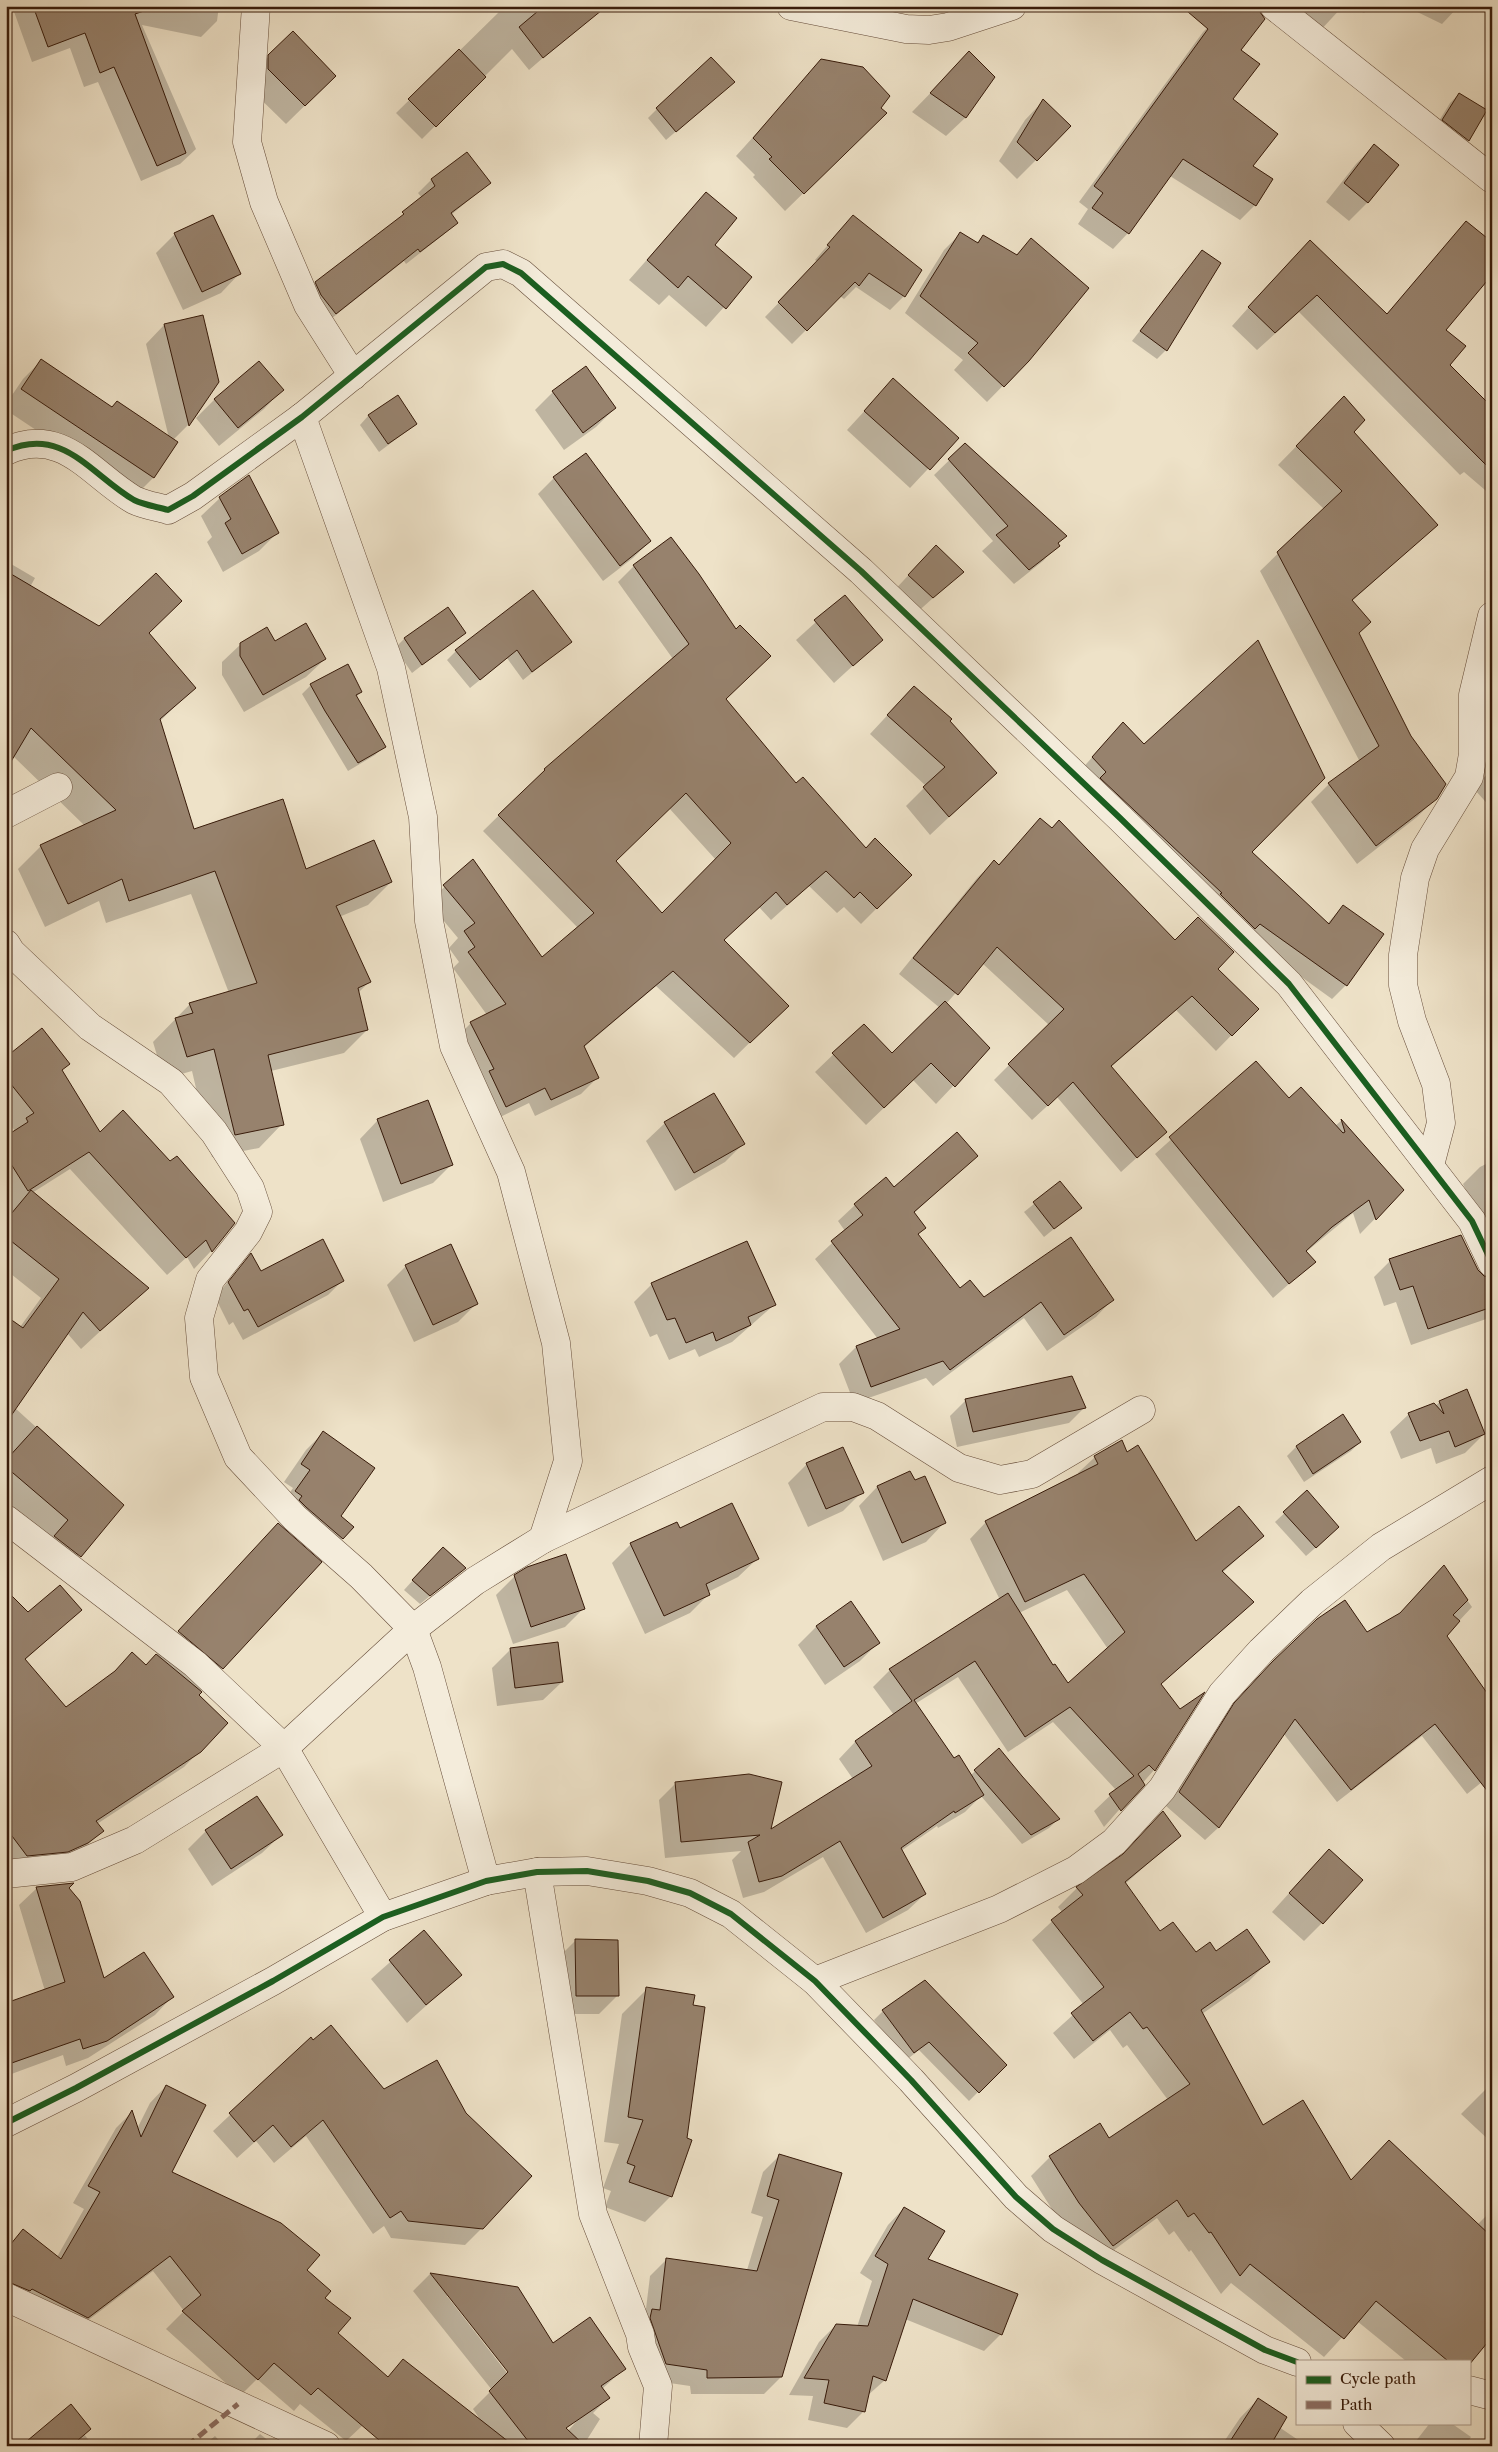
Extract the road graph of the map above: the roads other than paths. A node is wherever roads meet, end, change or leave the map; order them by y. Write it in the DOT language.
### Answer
graph roads {
  1 [pos="256,6"];
  2 [pos="791,6"];
  3 [pos="1012,6"];
  4 [pos="1274,6"];
  5 [pos="1492,178"];
  6 [pos="353,376"];
  7 [pos="302,417"];
  8 [pos="6,451"];
  9 [pos="1492,616"];
  10 [pos="58,786"];
  11 [pos="6,814"];
  12 [pos="6,944"];
  13 [pos="1430,1165"];
  14 [pos="1492,1263"];
  15 [pos="1141,1410"];
  16 [pos="1492,1480"];
  17 [pos="6,1519"];
  18 [pos="543,1539"];
  19 [pos="413,1629"];
  20 [pos="284,1748"];
  21 [pos="537,1872"];
  22 [pos="6,1874"];
  23 [pos="486,1881"];
  24 [pos="383,1917"];
  25 [pos="815,1981"];
  26 [pos="6,2123"];
  27 [pos="6,2297"];
  28 [pos="1265,2350"];
  29 [pos="1296,2362"];
  30 [pos="1296,2374"];
  31 [pos="1358,2424"];
  32 [pos="326,2446"];
  33 [pos="653,2446"];
  34 [pos="1381,2446"];
  1 -- 6 [label="street"];
  2 -- 3 [label="street"];
  4 -- 5 [label="street"];
  6 -- 7 [label="street"];
  6 -- 13 [label="street"];
  7 -- 8 [label="street"];
  7 -- 18 [label="street"];
  9 -- 13 [label="street"];
  10 -- 11 [label="street"];
  12 -- 19 [label="street"];
  13 -- 14 [label="street"];
  15 -- 18 [label="street"];
  16 -- 25 [label="street"];
  17 -- 20 [label="street"];
  18 -- 19 [label="street"];
  19 -- 20 [label="street"];
  19 -- 23 [label="street"];
  20 -- 22 [label="street"];
  20 -- 24 [label="street"];
  21 -- 23 [label="street"];
  21 -- 25 [label="street"];
  21 -- 33 [label="street"];
  23 -- 24 [label="street"];
  24 -- 26 [label="street"];
  25 -- 28 [label="street"];
  27 -- 32 [label="street"];
  28 -- 29 [label="street"];
  28 -- 30 [label="street"];
  31 -- 34 [label="street"];
}
